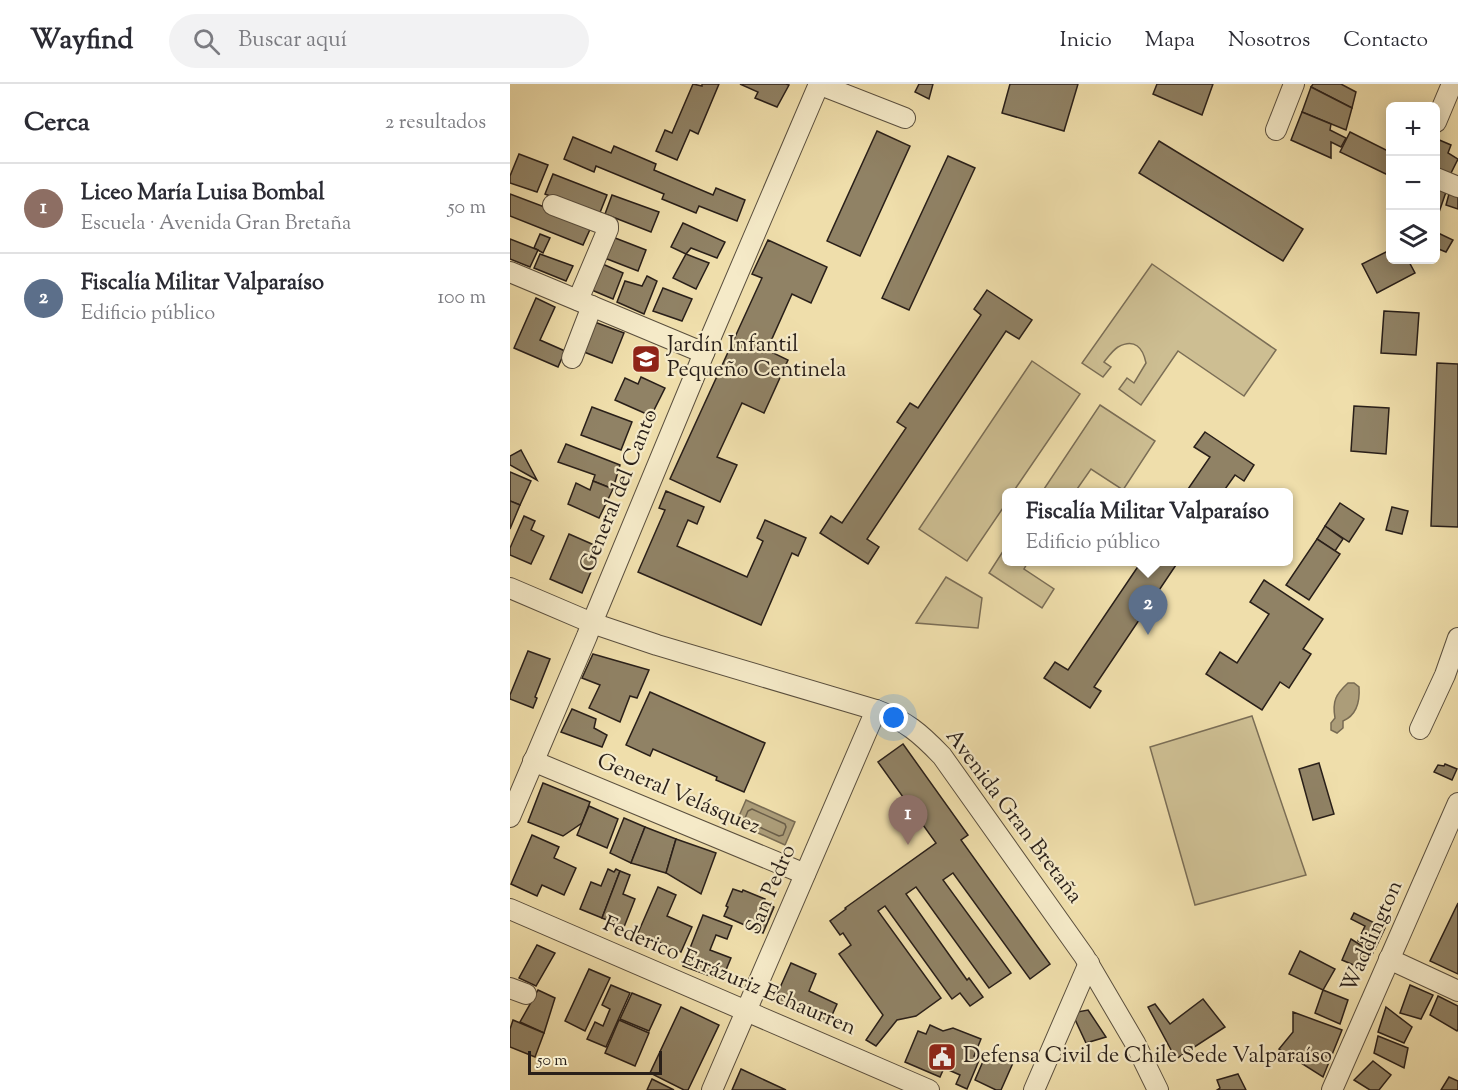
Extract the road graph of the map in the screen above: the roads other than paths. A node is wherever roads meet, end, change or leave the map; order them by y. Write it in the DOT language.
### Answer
graph roads {
  1 [pos="819,84"];
  2 [pos="1294,84"];
  3 [pos="1452,84"];
  4 [pos="1440,112"];
  5 [pos="905,118"];
  6 [pos="1276,130"];
  7 [pos="1440,180"];
  8 [pos="1458,187"];
  9 [pos="553,205"];
  10 [pos="510,272"];
  11 [pos="585,303"];
  12 [pos="704,352"];
  13 [pos="572,358"];
  14 [pos="510,588"];
  15 [pos="592,623"];
  16 [pos="1458,638"];
  17 [pos="1451,678"];
  18 [pos="876,710"];
  19 [pos="1420,729"];
  20 [pos="533,760"];
  21 [pos="1458,803"];
  22 [pos="510,818"];
  23 [pos="805,874"];
  24 [pos="510,909"];
  25 [pos="1389,959"];
  26 [pos="1089,963"];
  27 [pos="1458,991"];
  28 [pos="746,1011"];
  29 [pos="712,1090"];
  30 [pos="929,1090"];
  31 [pos="1034,1090"];
  32 [pos="1158,1090"];
  33 [pos="1332,1090"];
  1 -- 5 [label="street"];
  1 -- 12 [label="street, General del Canto"];
  2 -- 6 [label="street"];
  3 -- 4 [label="street"];
  7 -- 8 [label="street"];
  9 -- 11 [label="street"];
  10 -- 11 [label="street"];
  11 -- 12 [label="street"];
  11 -- 13 [label="street"];
  12 -- 15 [label="street, General del Canto"];
  14 -- 15 [label="street, Avenida Gran Bretaña"];
  15 -- 18 [label="street, Avenida Gran Bretaña"];
  15 -- 20 [label="street, General del Canto"];
  16 -- 17 [label="street"];
  17 -- 19 [label="street"];
  18 -- 23 [label="street, San Pedro"];
  18 -- 26 [label="street, Avenida Gran Bretaña"];
  20 -- 22 [label="street, General del Canto"];
  20 -- 23 [label="street, General Velásquez"];
  21 -- 25 [label="street, Waddington"];
  23 -- 28 [label="street, San Pedro"];
  24 -- 28 [label="street, Federico Errázuriz Echaurren"];
  25 -- 27 [label="street"];
  25 -- 33 [label="street, Waddington"];
  26 -- 31 [label="street"];
  26 -- 32 [label="street, Avenida Gran Bretaña"];
  28 -- 29 [label="street, San Pedro"];
  28 -- 30 [label="street, Federico Errázuriz Echaurren"];
}
